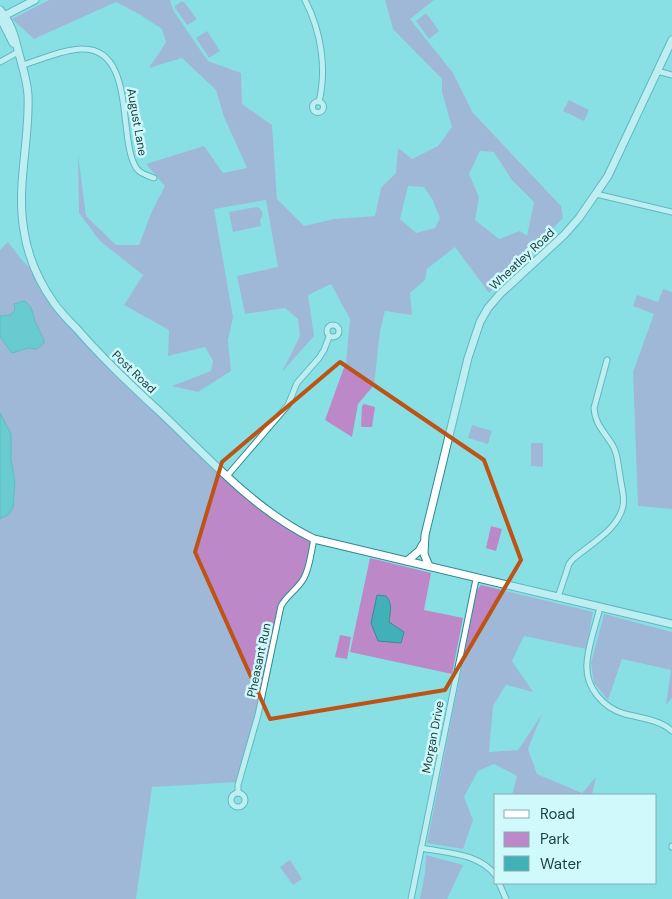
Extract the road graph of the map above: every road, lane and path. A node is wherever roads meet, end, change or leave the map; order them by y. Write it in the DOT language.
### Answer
graph roads {
  1 [pos="34,0"];
  2 [pos="305,0"];
  3 [pos="1,15"];
  4 [pos="672,40"];
  5 [pos="18,52"];
  6 [pos="0,62"];
  7 [pos="23,65"];
  8 [pos="657,71"];
  9 [pos="672,75"];
  10 [pos="319,102"];
  11 [pos="154,178"];
  12 [pos="596,194"];
  13 [pos="672,212"];
  14 [pos="329,337"];
  15 [pos="607,360"];
  16 [pos="227,476"];
  17 [pos="314,539"];
  18 [pos="424,542"];
  19 [pos="407,561"];
  20 [pos="428,566"];
  21 [pos="476,579"];
  22 [pos="558,597"];
  23 [pos="600,607"];
  24 [pos="672,624"];
  25 [pos="672,731"];
  26 [pos="238,793"];
  27 [pos="421,848"];
  28 [pos="494,874"];
  29 [pos="499,884"];
  30 [pos="411,899"];
  31 [pos="506,899"];
  1 -- 3 [label="main road"];
  2 -- 10 [label="street"];
  3 -- 5 [label="main road, Post Road"];
  4 -- 8 [label="main road, Wheatley Road"];
  5 -- 6 [label="street"];
  5 -- 7 [label="main road, Post Road"];
  7 -- 11 [label="street, August Lane"];
  7 -- 16 [label="main road, Post Road"];
  8 -- 9 [label="street"];
  8 -- 12 [label="main road, Wheatley Road"];
  12 -- 13 [label="street"];
  12 -- 18 [label="main road, Wheatley Road"];
  14 -- 16 [label="street"];
  15 -- 22 [label="street"];
  16 -- 17 [label="main road, Post Road"];
  17 -- 19 [label="main road, Post Road"];
  17 -- 26 [label="street, Pheasant Run"];
  18 -- 19 [label="main road, Wheatley Road"];
  18 -- 20 [label="main road, Wheatley Road"];
  19 -- 20 [label="main road, Post Road"];
  20 -- 21 [label="main road"];
  21 -- 22 [label="main road"];
  21 -- 27 [label="street, Morgan Drive"];
  22 -- 23 [label="main road"];
  23 -- 24 [label="main road"];
  23 -- 25 [label="street"];
  27 -- 28 [label="street"];
  27 -- 30 [label="street, Morgan Drive"];
  29 -- 31 [label="street"];
}
